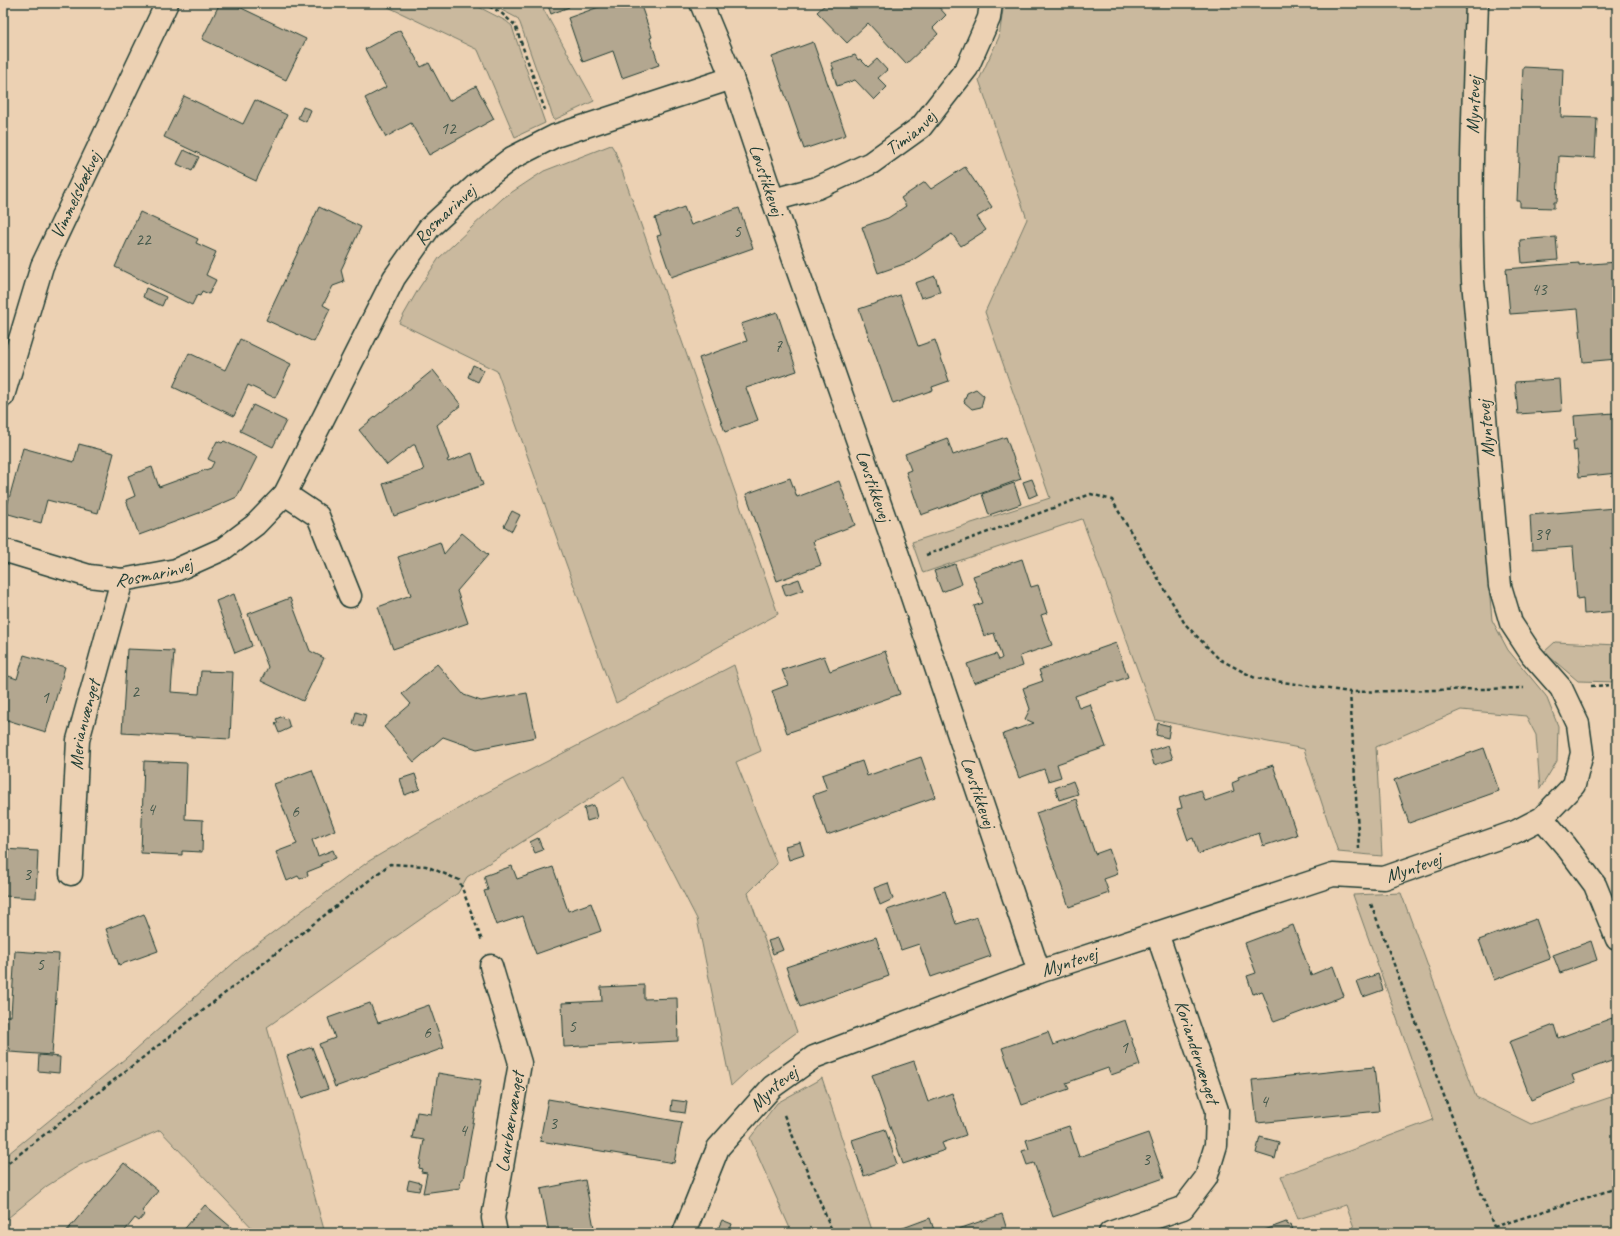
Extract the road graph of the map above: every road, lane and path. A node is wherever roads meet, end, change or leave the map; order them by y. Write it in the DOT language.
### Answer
graph roads {
  1 [pos="168,3"];
  2 [pos="482,3"];
  3 [pos="701,3"];
  4 [pos="991,3"];
  5 [pos="1477,3"];
  6 [pos="732,78"];
  7 [pos="555,136"];
  8 [pos="772,200"];
  9 [pos="3,396"];
  10 [pos="285,494"];
  11 [pos="3,550"];
  12 [pos="901,564"];
  13 [pos="122,580"];
  14 [pos="350,596"];
  15 [pos="1561,688"];
  16 [pos="1350,692"];
  17 [pos="1542,818"];
  18 [pos="71,874"];
  19 [pos="1361,877"];
  20 [pos="1157,933"];
  21 [pos="1617,939"];
  22 [pos="491,966"];
  23 [pos="1039,972"];
  24 [pos="772,1087"];
  25 [pos="3,1166"];
  26 [pos="1617,1188"];
  27 [pos="1494,1227"];
  28 [pos="496,1233"];
  29 [pos="684,1233"];
  30 [pos="833,1233"];
  31 [pos="1110,1233"];
  32 [pos="1490,1233"];
  1 -- 9 [label="street, Vimmelsbækvej"];
  2 -- 7 [label="path"];
  3 -- 6 [label="street, Løvstikkevej"];
  4 -- 8 [label="street, Timianvej"];
  5 -- 15 [label="street, Myntevej"];
  6 -- 7 [label="street, Rosmarinvej"];
  6 -- 8 [label="street, Løvstikkevej"];
  7 -- 10 [label="street, Rosmarinvej"];
  8 -- 12 [label="street, Løvstikkevej"];
  10 -- 13 [label="street, Rosmarinvej"];
  10 -- 14 [label="street"];
  11 -- 13 [label="street, Rosmarinvej"];
  12 -- 16 [label="path"];
  12 -- 23 [label="street, Løvstikkevej"];
  13 -- 18 [label="street, Merianvænget"];
  15 -- 16 [label="path"];
  15 -- 17 [label="street, Myntevej"];
  16 -- 19 [label="path"];
  17 -- 19 [label="street, Myntevej"];
  17 -- 21 [label="street"];
  19 -- 20 [label="street, Myntevej"];
  19 -- 27 [label="path"];
  20 -- 23 [label="street, Myntevej"];
  20 -- 31 [label="street, Koriandervænget"];
  22 -- 25 [label="path"];
  22 -- 28 [label="street, Laurbærvænget"];
  23 -- 24 [label="street, Myntevej"];
  24 -- 29 [label="street, Myntevej"];
  24 -- 30 [label="path"];
  26 -- 27 [label="path"];
  27 -- 32 [label="path"];
}
